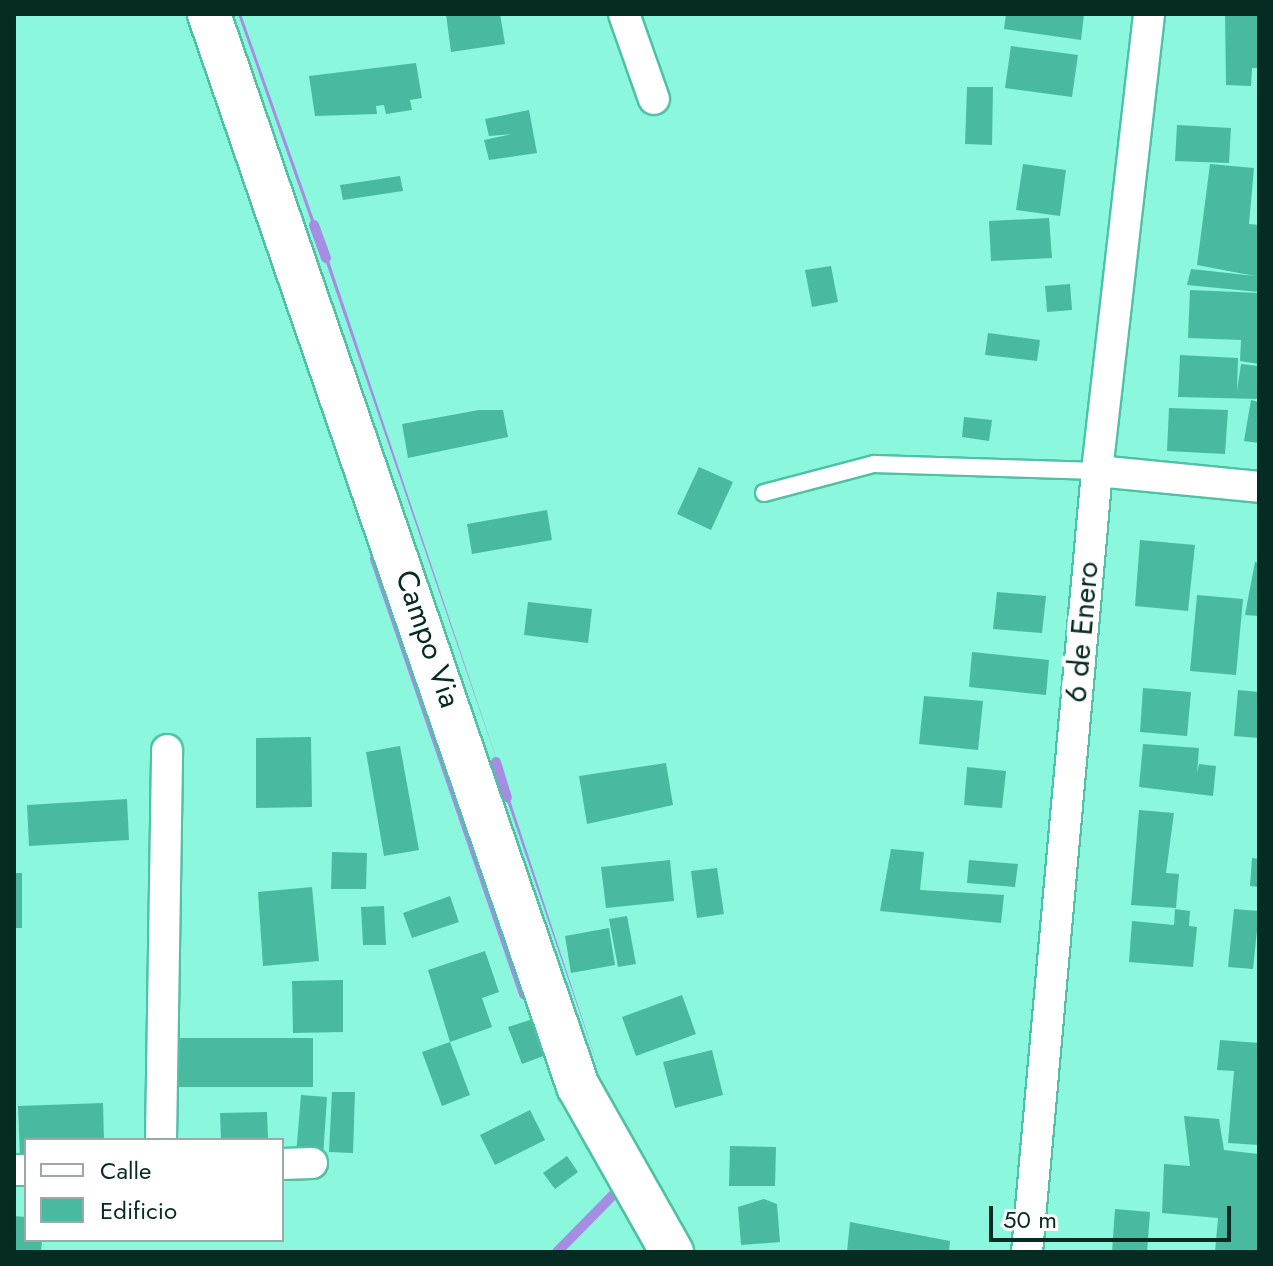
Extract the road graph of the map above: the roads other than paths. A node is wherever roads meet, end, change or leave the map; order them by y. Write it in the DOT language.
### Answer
graph roads {
  1 [pos="209,14"];
  2 [pos="624,14"];
  3 [pos="1149,14"];
  4 [pos="654,99"];
  5 [pos="1097,471"];
  6 [pos="1259,487"];
  7 [pos="764,493"];
  8 [pos="167,750"];
  9 [pos="161,1138"];
  10 [pos="672,1252"];
  11 [pos="1027,1252"];
  1 -- 10 [label="street, Campo Via"];
  2 -- 4 [label="street"];
  3 -- 5 [label="street, 6 de Enero"];
  5 -- 6 [label="street"];
  5 -- 7 [label="lane"];
  5 -- 11 [label="street, 6 de Enero"];
  8 -- 9 [label="street"];
}
